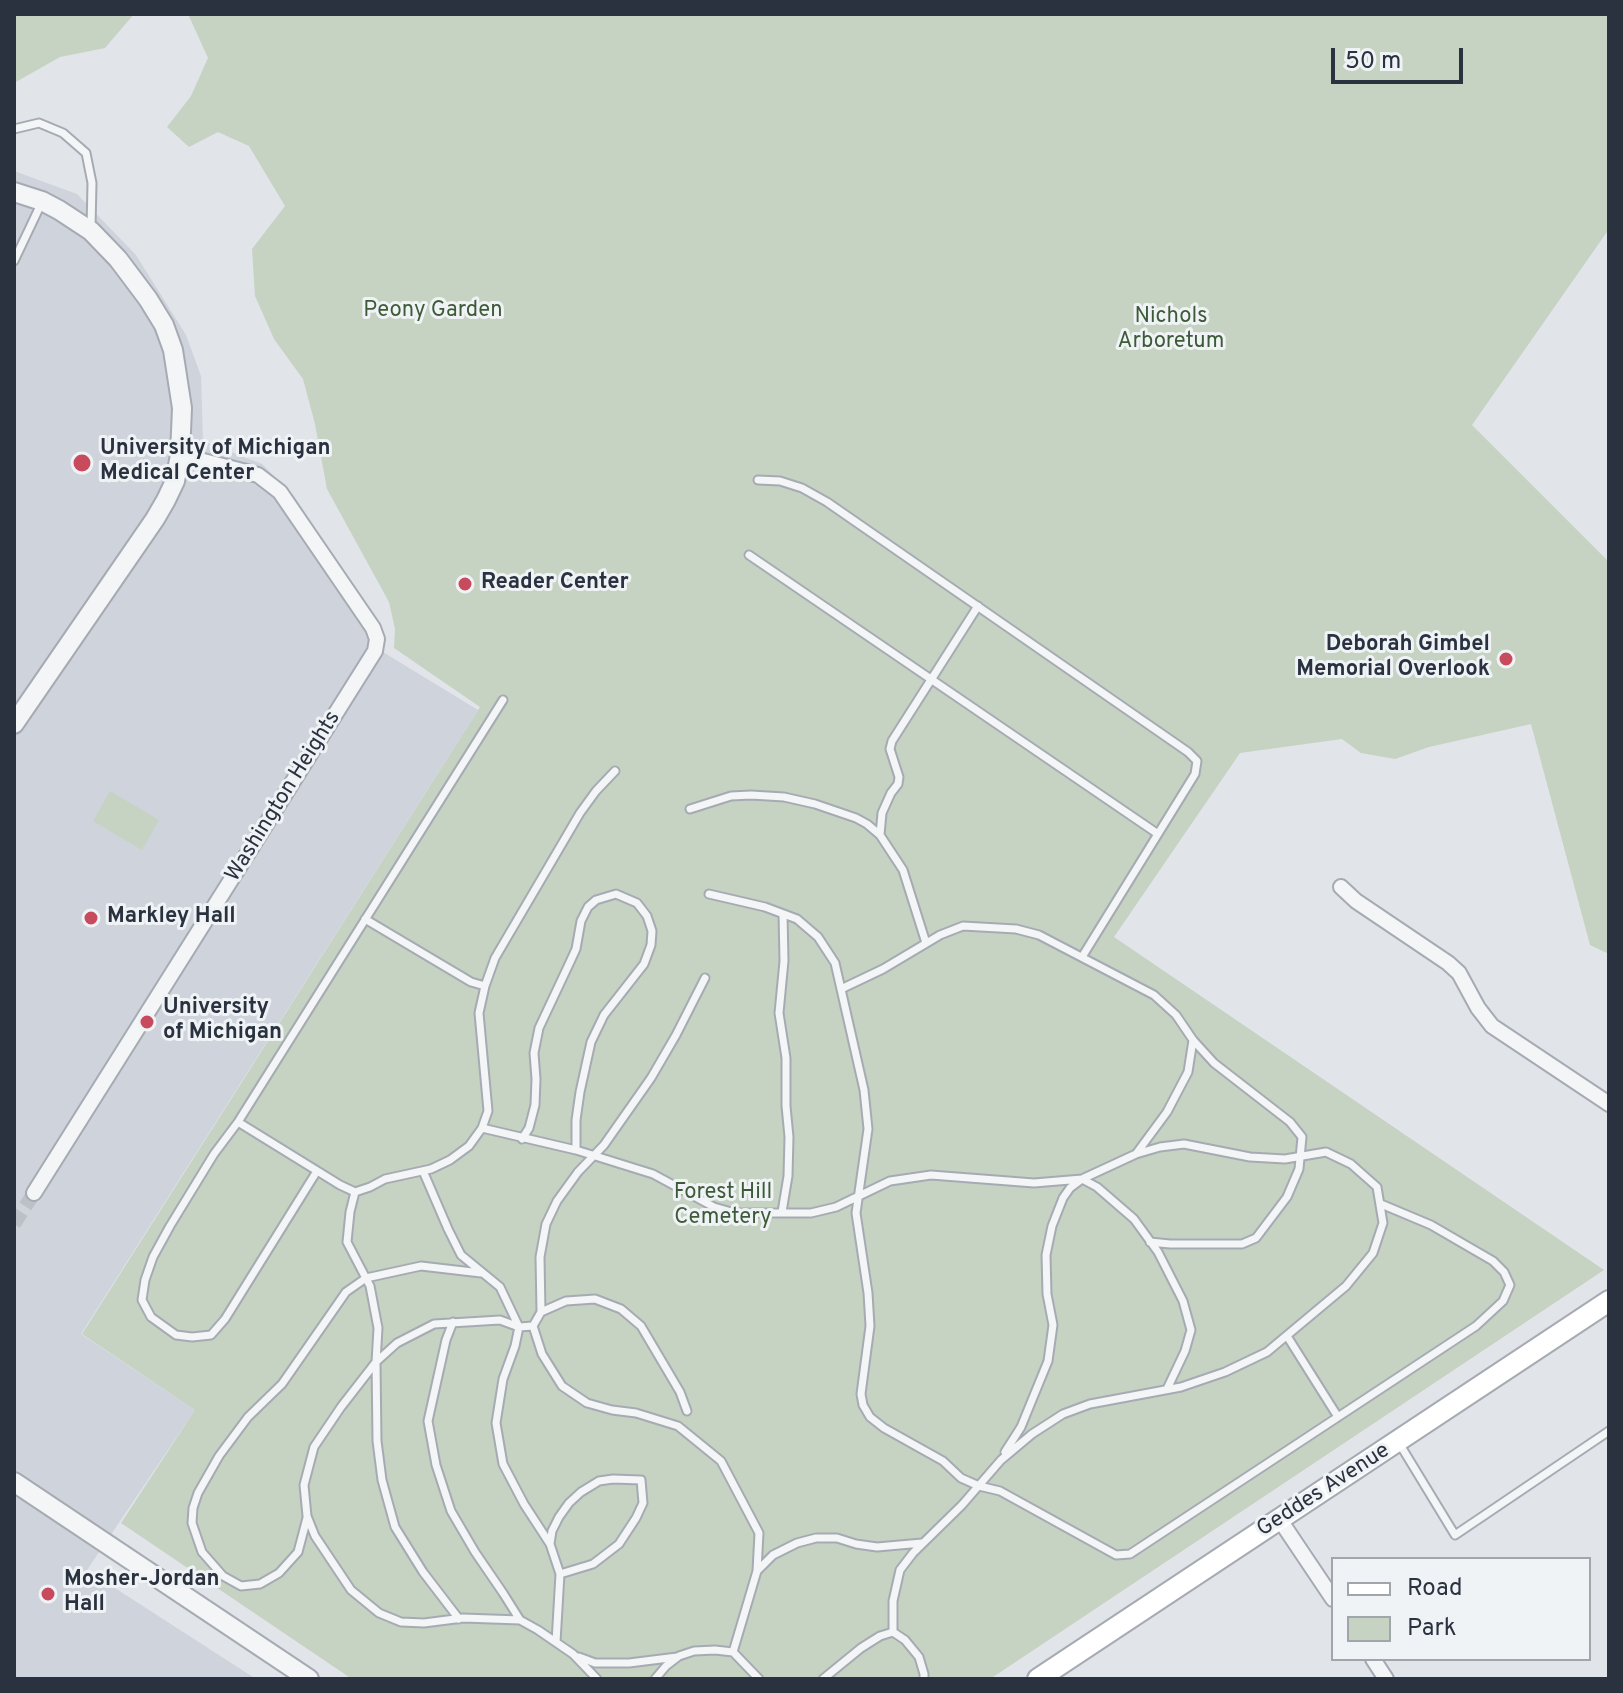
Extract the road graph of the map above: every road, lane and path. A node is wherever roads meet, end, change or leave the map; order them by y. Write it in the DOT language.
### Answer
graph roads {
  1 [pos="14,129"];
  2 [pos="14,192"];
  3 [pos="42,201"];
  4 [pos="91,231"];
  5 [pos="14,261"];
  6 [pos="180,455"];
  7 [pos="758,480"];
  8 [pos="749,555"];
  9 [pos="978,606"];
  10 [pos="931,680"];
  11 [pos="503,700"];
  12 [pos="14,724"];
  13 [pos="615,771"];
  14 [pos="690,809"];
  15 [pos="1158,834"];
  16 [pos="880,835"];
  17 [pos="1341,887"];
  18 [pos="709,894"];
  19 [pos="783,914"];
  20 [pos="365,919"];
  21 [pos="926,943"];
  22 [pos="1082,957"];
  23 [pos="705,978"];
  24 [pos="485,986"];
  25 [pos="841,989"];
  26 [pos="1193,1040"];
  27 [pos="1609,1104"];
  28 [pos="238,1122"];
  29 [pos="482,1128"];
  30 [pos="522,1139"];
  31 [pos="576,1150"];
  32 [pos="1136,1154"];
  33 [pos="594,1156"];
  34 [pos="1300,1156"];
  35 [pos="317,1171"];
  36 [pos="423,1171"];
  37 [pos="1082,1179"];
  38 [pos="355,1192"];
  39 [pos="34,1193"];
  40 [pos="860,1195"];
  41 [pos="1381,1204"];
  42 [pos="782,1212"];
  43 [pos="1150,1242"];
  44 [pos="481,1273"];
  45 [pos="366,1278"];
  46 [pos="1609,1301"];
  47 [pos="541,1312"];
  48 [pos="453,1322"];
  49 [pos="533,1326"];
  50 [pos="519,1327"];
  51 [pos="1287,1336"];
  52 [pos="376,1362"];
  53 [pos="1167,1389"];
  54 [pos="687,1411"];
  55 [pos="1338,1417"];
  56 [pos="1609,1431"];
  57 [pos="1398,1442"];
  58 [pos="1001,1460"];
  59 [pos="14,1482"];
  60 [pos="979,1486"];
  61 [pos="307,1516"];
  62 [pos="1280,1520"];
  63 [pos="922,1543"];
  64 [pos="550,1544"];
  65 [pos="757,1571"];
  66 [pos="560,1574"];
  67 [pos="1331,1596"];
  68 [pos="459,1619"];
  69 [pos="520,1620"];
  70 [pos="893,1632"];
  71 [pos="556,1642"];
  72 [pos="733,1652"];
  73 [pos="573,1654"];
  74 [pos="679,1656"];
  75 [pos="1374,1661"];
  76 [pos="309,1679"];
  77 [pos="597,1679"];
  78 [pos="655,1679"];
  79 [pos="759,1679"];
  80 [pos="823,1679"];
  81 [pos="924,1679"];
  82 [pos="1038,1679"];
  83 [pos="1386,1679"];
  1 -- 4 [label="lane"];
  2 -- 3 [label="street"];
  3 -- 4 [label="street"];
  3 -- 5 [label="lane"];
  4 -- 6 [label="street"];
  6 -- 12 [label="street"];
  6 -- 39 [label="street, Washington Heights"];
  7 -- 9 [label="lane"];
  8 -- 10 [label="lane"];
  9 -- 10 [label="lane"];
  9 -- 15 [label="lane"];
  10 -- 15 [label="lane"];
  10 -- 16 [label="lane"];
  11 -- 20 [label="lane"];
  13 -- 24 [label="lane"];
  14 -- 16 [label="lane"];
  15 -- 22 [label="lane"];
  16 -- 21 [label="lane"];
  17 -- 27 [label="street"];
  18 -- 19 [label="lane"];
  19 -- 25 [label="lane"];
  19 -- 42 [label="lane"];
  20 -- 24 [label="lane"];
  20 -- 28 [label="lane"];
  21 -- 22 [label="lane"];
  21 -- 25 [label="lane"];
  22 -- 26 [label="lane"];
  23 -- 33 [label="lane"];
  24 -- 29 [label="lane"];
  25 -- 40 [label="lane"];
  26 -- 32 [label="lane"];
  26 -- 34 [label="lane"];
  28 -- 35 [label="lane"];
  28 -- 35 [label="lane"];
  29 -- 30 [label="lane"];
  29 -- 36 [label="lane"];
  30 -- 31 [label="lane"];
  30 -- 31 [label="lane"];
  31 -- 33 [label="lane"];
  32 -- 34 [label="lane"];
  32 -- 37 [label="lane"];
  33 -- 42 [label="lane"];
  33 -- 47 [label="lane"];
  34 -- 41 [label="lane"];
  34 -- 43 [label="lane"];
  35 -- 38 [label="lane"];
  36 -- 38 [label="lane"];
  36 -- 44 [label="lane"];
  37 -- 40 [label="lane"];
  37 -- 43 [label="lane"];
  37 -- 58 [label="lane"];
  38 -- 45 [label="lane"];
  40 -- 42 [label="lane"];
  40 -- 60 [label="lane"];
  41 -- 51 [label="lane"];
  41 -- 55 [label="lane"];
  43 -- 53 [label="lane"];
  44 -- 45 [label="lane"];
  44 -- 50 [label="lane"];
  45 -- 52 [label="lane"];
  45 -- 61 [label="lane"];
  46 -- 57 [label="main road, Geddes Avenue"];
  47 -- 49 [label="lane"];
  47 -- 54 [label="lane"];
  48 -- 50 [label="lane"];
  48 -- 52 [label="lane"];
  48 -- 69 [label="lane"];
  49 -- 50 [label="lane"];
  49 -- 65 [label="lane"];
  50 -- 64 [label="lane"];
  51 -- 53 [label="lane"];
  51 -- 55 [label="lane"];
  52 -- 61 [label="lane"];
  52 -- 68 [label="lane"];
  53 -- 58 [label="lane"];
  55 -- 60 [label="lane"];
  56 -- 57 [label="lane"];
  57 -- 62 [label="main road, Geddes Avenue"];
  58 -- 60 [label="lane"];
  59 -- 76 [label="street"];
  60 -- 63 [label="lane"];
  61 -- 68 [label="lane"];
  62 -- 67 [label="street"];
  62 -- 82 [label="main road, Geddes Avenue"];
  63 -- 65 [label="lane"];
  63 -- 70 [label="lane"];
  64 -- 66 [label="lane"];
  64 -- 66 [label="lane"];
  65 -- 72 [label="lane"];
  66 -- 71 [label="lane"];
  68 -- 69 [label="lane"];
  69 -- 71 [label="lane"];
  70 -- 80 [label="lane"];
  70 -- 81 [label="lane"];
  71 -- 73 [label="lane"];
  72 -- 74 [label="lane"];
  72 -- 79 [label="lane"];
  73 -- 74 [label="lane"];
  73 -- 77 [label="lane"];
  74 -- 78 [label="lane"];
  75 -- 83 [label="street"];
}
